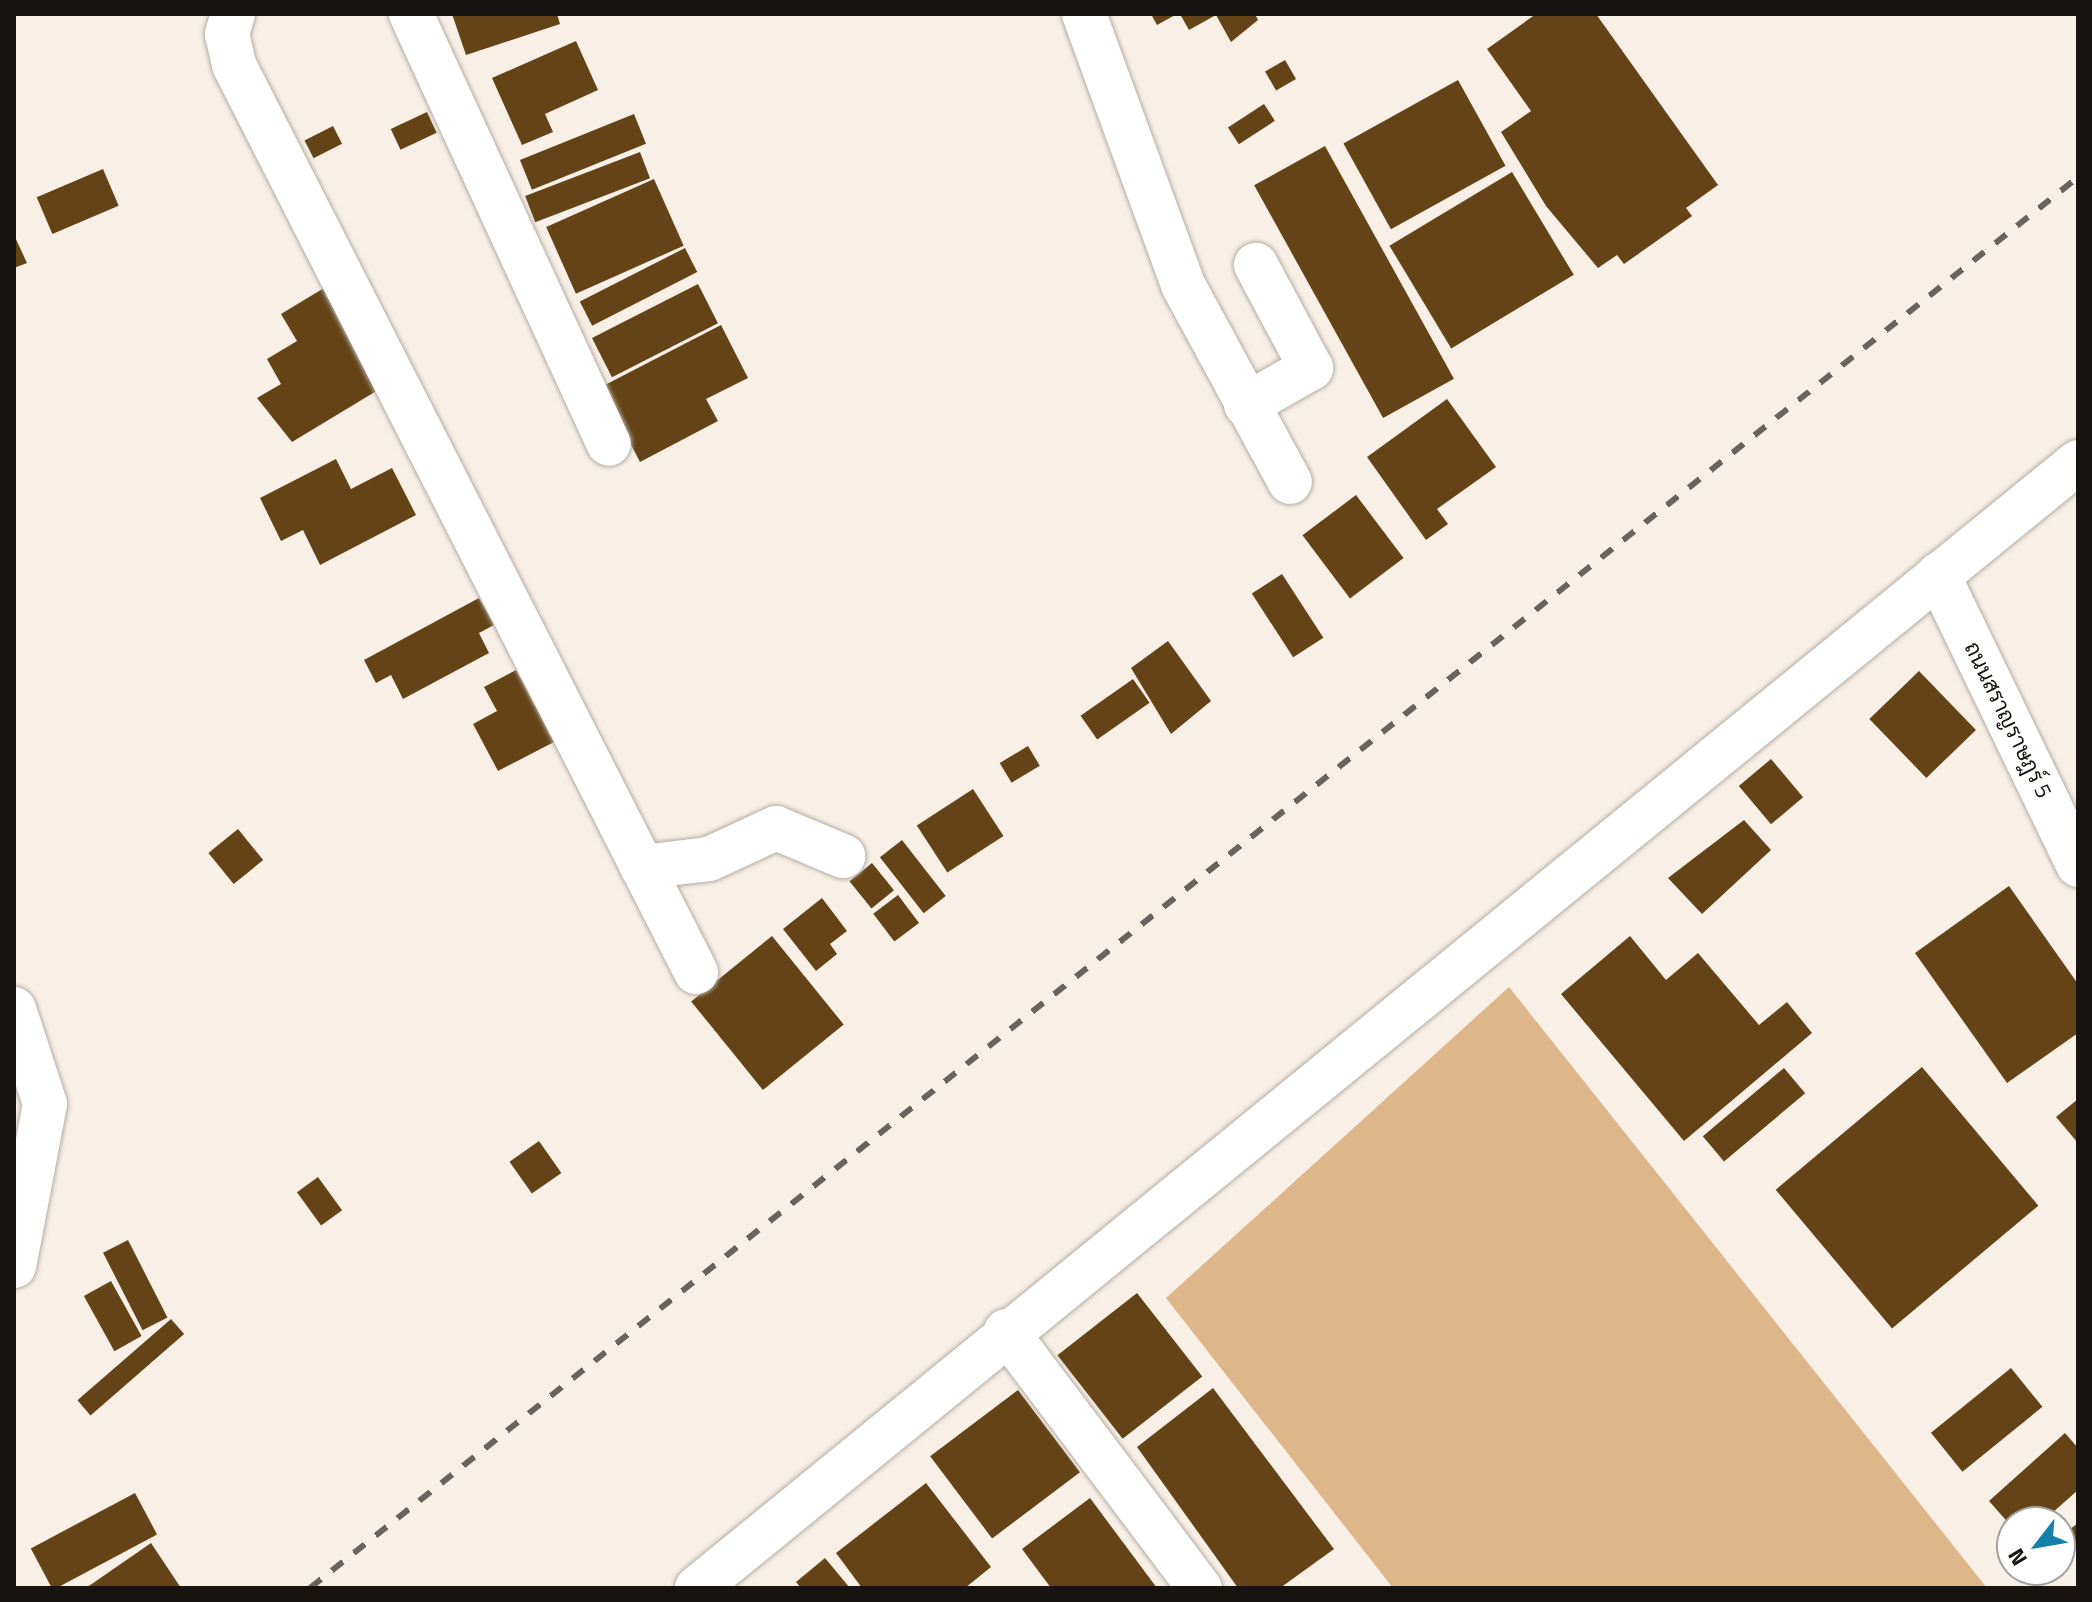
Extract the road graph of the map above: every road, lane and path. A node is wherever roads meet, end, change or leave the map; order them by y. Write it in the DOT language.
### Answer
graph roads {
  1 [pos="233,14"];
  2 [pos="411,14"];
  3 [pos="1084,14"];
  4 [pos="1256,265"];
  5 [pos="1246,405"];
  6 [pos="609,444"];
  7 [pos="2078,462"];
  8 [pos="1290,482"];
  9 [pos="1938,575"];
  10 [pos="843,856"];
  11 [pos="2078,865"];
  12 [pos="642,867"];
  13 [pos="696,972"];
  14 [pos="14,1009"];
  15 [pos="14,1266"];
  16 [pos="1006,1331"];
  17 [pos="697,1588"];
  18 [pos="1200,1588"];
  1 -- 12 [label="street"];
  2 -- 6 [label="street"];
  3 -- 5 [label="street"];
  4 -- 5 [label="street"];
  5 -- 8 [label="street"];
  7 -- 9 [label="street"];
  9 -- 11 [label="street, ถนนสราญราษฎร์ 5"];
  9 -- 16 [label="street"];
  10 -- 12 [label="street"];
  12 -- 13 [label="street"];
  14 -- 15 [label="street"];
  16 -- 17 [label="street"];
  16 -- 18 [label="street"];
}
